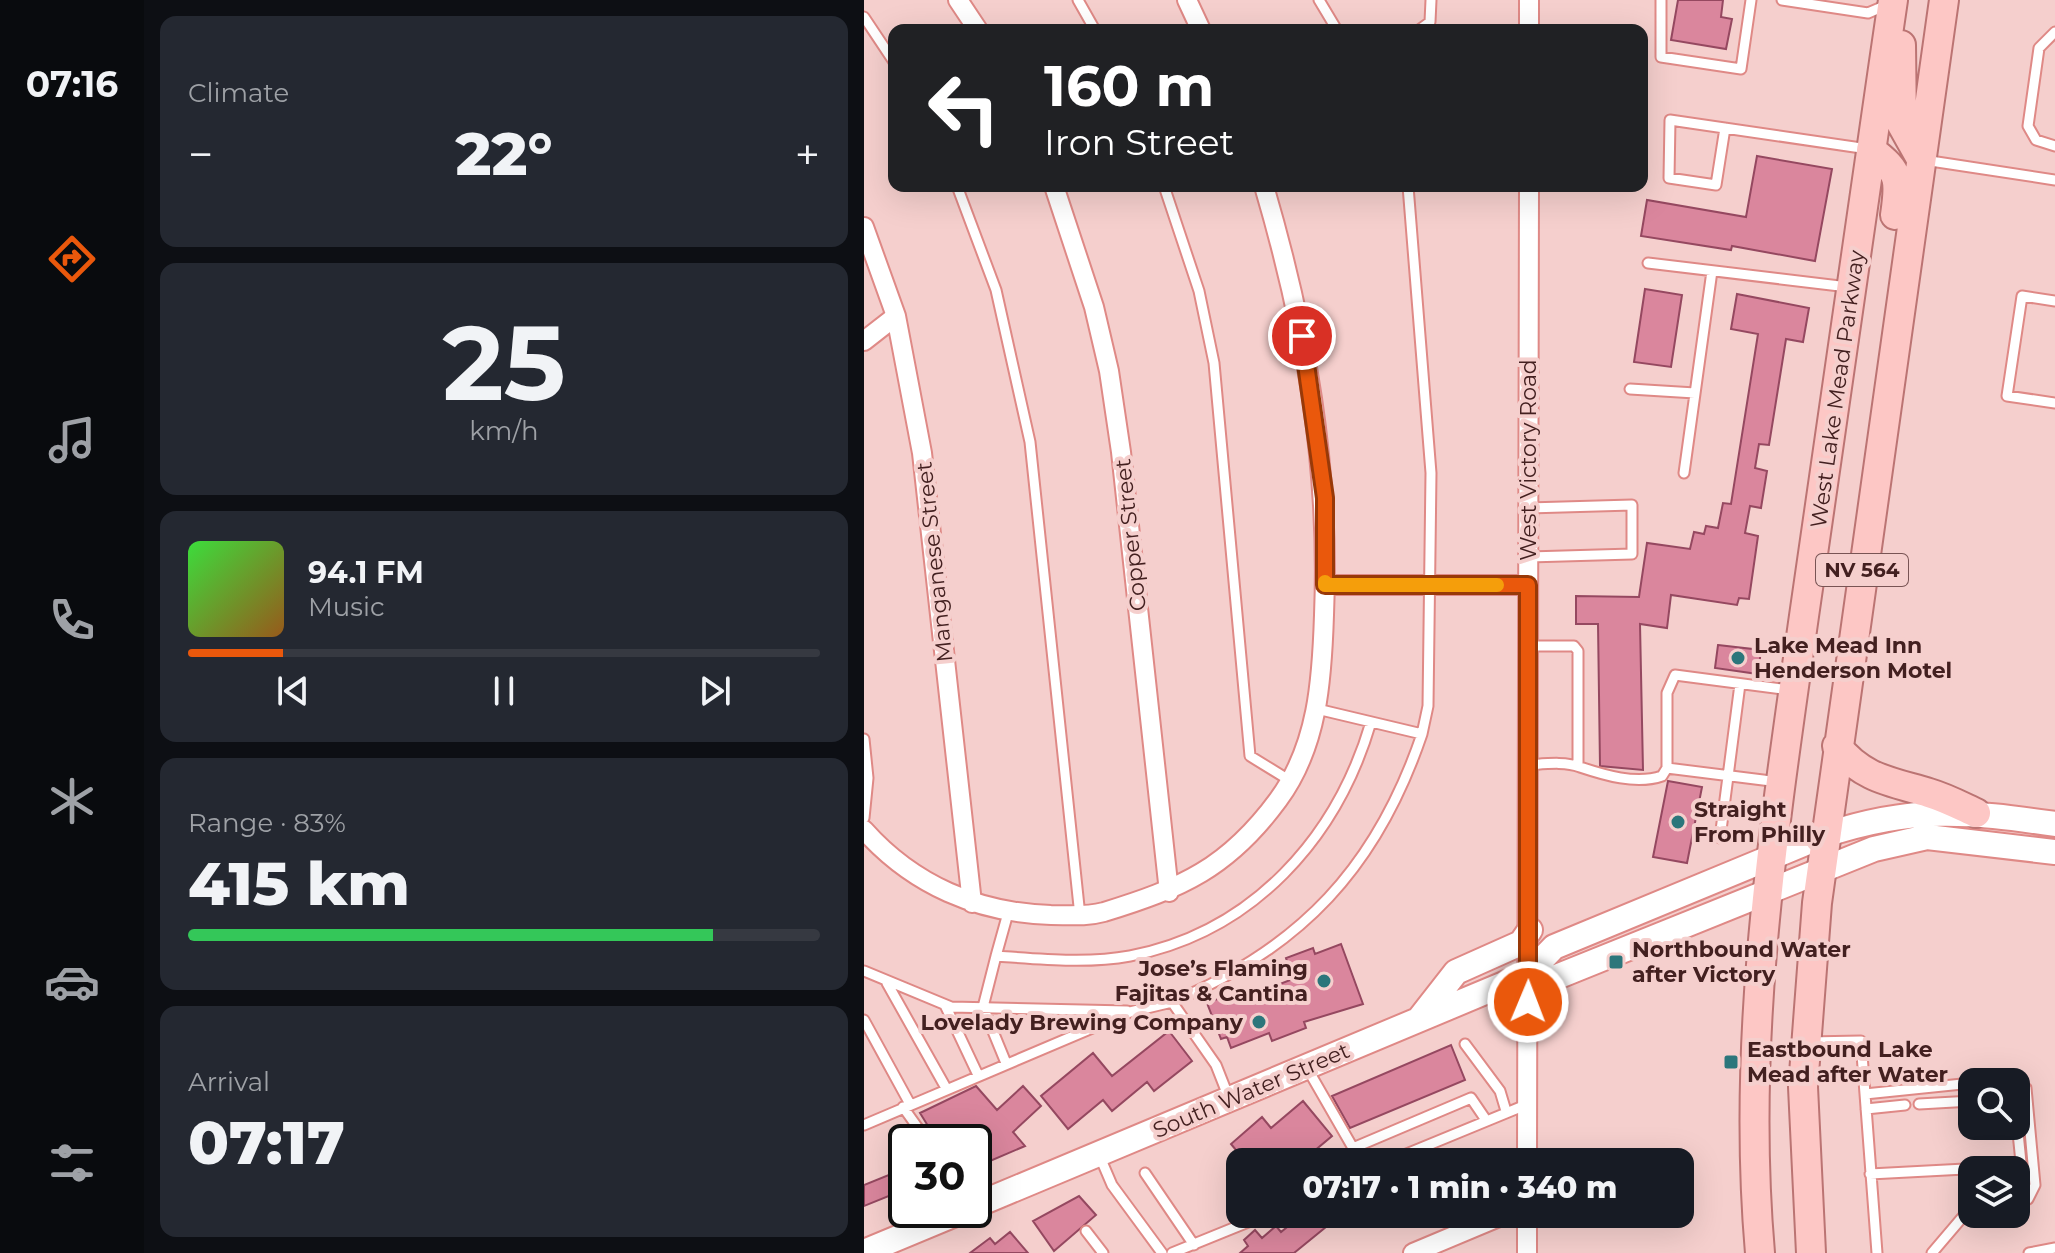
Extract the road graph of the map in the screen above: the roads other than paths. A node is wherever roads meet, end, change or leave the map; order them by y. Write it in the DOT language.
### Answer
graph roads {
  1 [pos="958,0"];
  2 [pos="1078,0"];
  3 [pos="1187,0"];
  4 [pos="1319,0"];
  5 [pos="1431,0"];
  6 [pos="1529,0"];
  7 [pos="1661,0"];
  8 [pos="1751,0"];
  9 [pos="1782,0"];
  10 [pos="1944,0"];
  11 [pos="1894,1"];
  12 [pos="864,17"];
  13 [pos="974,24"];
  14 [pos="1092,24"];
  15 [pos="1198,24"];
  16 [pos="1333,24"];
  17 [pos="1427,24"];
  18 [pos="1529,24"];
  19 [pos="2055,32"];
  20 [pos="888,53"];
  21 [pos="1725,128"];
  22 [pos="2055,146"];
  23 [pos="1871,150"];
  24 [pos="1921,159"];
  25 [pos="2055,180"];
  26 [pos="959,192"];
  27 [pos="1056,192"];
  28 [pos="1166,192"];
  29 [pos="1266,192"];
  30 [pos="1408,192"];
  31 [pos="1529,192"];
  32 [pos="864,227"];
  33 [pos="1648,263"];
  34 [pos="1712,271"];
  35 [pos="1852,288"];
  36 [pos="2055,301"];
  37 [pos="896,316"];
  38 [pos="1897,326"];
  39 [pos="864,341"];
  40 [pos="1630,389"];
  41 [pos="1695,393"];
  42 [pos="2055,403"];
  43 [pos="1684,473"];
  44 [pos="1528,508"];
  45 [pos="1529,557"];
  46 [pos="1325,585"];
  47 [pos="1432,585"];
  48 [pos="1528,585"];
  49 [pos="1528,646"];
  50 [pos="1740,684"];
  51 [pos="1794,690"];
  52 [pos="1317,709"];
  53 [pos="1371,722"];
  54 [pos="1422,734"];
  55 [pos="864,739"];
  56 [pos="1837,746"];
  57 [pos="1528,765"];
  58 [pos="1578,766"];
  59 [pos="1667,768"];
  60 [pos="1728,776"];
  61 [pos="1289,780"];
  62 [pos="1781,783"];
  63 [pos="1976,813"];
  64 [pos="864,818"];
  65 [pos="2055,824"];
  66 [pos="864,830"];
  67 [pos="1720,838"];
  68 [pos="1817,850"];
  69 [pos="2055,852"];
  70 [pos="1775,876"];
  71 [pos="1169,892"];
  72 [pos="972,903"];
  73 [pos="1008,913"];
  74 [pos="1080,916"];
  75 [pos="1530,930"];
  76 [pos="996,956"];
  77 [pos="864,971"];
  78 [pos="1528,974"];
  79 [pos="887,983"];
  80 [pos="1172,1002"];
  81 [pos="945,1005"];
  82 [pos="983,1007"];
  83 [pos="1130,1012"];
  84 [pos="864,1020"];
  85 [pos="1418,1020"];
  86 [pos="1805,1042"];
  87 [pos="1465,1044"];
  88 [pos="1006,1063"];
  89 [pos="1307,1066"];
  90 [pos="978,1075"];
  91 [pos="1958,1084"];
  92 [pos="946,1088"];
  93 [pos="1865,1094"];
  94 [pos="1229,1099"];
  95 [pos="1958,1102"];
  96 [pos="1528,1104"];
  97 [pos="1919,1104"];
  98 [pos="907,1105"];
  99 [pos="1905,1105"];
  100 [pos="1866,1109"];
  101 [pos="1506,1111"];
  102 [pos="1486,1120"];
  103 [pos="918,1124"];
  104 [pos="864,1125"];
  105 [pos="2030,1131"];
  106 [pos="1353,1148"];
  107 [pos="1420,1148"];
  108 [pos="1527,1148"];
  109 [pos="1099,1154"];
  110 [pos="1958,1169"];
  111 [pos="1145,1173"];
  112 [pos="1870,1174"];
  113 [pos="2030,1195"];
  114 [pos="992,1199"];
  115 [pos="1958,1222"];
  116 [pos="922,1228"];
  117 [pos="1236,1228"];
  118 [pos="1473,1228"];
  119 [pos="1527,1228"];
  120 [pos="1086,1231"];
  121 [pos="1199,1244"];
  122 [pos="2055,1248"];
  123 [pos="864,1252"];
  124 [pos="1103,1253"];
  125 [pos="1162,1253"];
  126 [pos="1172,1253"];
  127 [pos="1207,1253"];
  128 [pos="1413,1253"];
  129 [pos="1527,1253"];
  130 [pos="1760,1253"];
  131 [pos="1811,1253"];
  132 [pos="1877,1253"];
  133 [pos="1932,1253"];
  134 [pos="2029,1253"];
  1 -- 13 [label="street"];
  2 -- 14 [label="lane"];
  3 -- 15 [label="street"];
  4 -- 16 [label="lane"];
  5 -- 17 [label="lane"];
  6 -- 18 [label="street"];
  7 -- 8 [label="lane"];
  9 -- 11 [label="lane"];
  10 -- 24 [label="main road, NV 564"];
  11 -- 23 [label="main road, West Lake Mead Parkway / NV 564"];
  11 -- 24 [label="main road"];
  12 -- 20 [label="lane"];
  19 -- 22 [label="lane"];
  21 -- 21 [label="lane"];
  21 -- 23 [label="lane"];
  23 -- 35 [label="main road, West Lake Mead Parkway / NV 564"];
  23 -- 38 [label="main road"];
  24 -- 25 [label="lane"];
  24 -- 38 [label="main road, NV 564"];
  26 -- 74 [label="lane"];
  27 -- 71 [label="street, Copper Street"];
  28 -- 61 [label="lane"];
  29 -- 46 [label="street"];
  30 -- 47 [label="lane"];
  31 -- 44 [label="street, West Victory Road"];
  32 -- 37 [label="street, Manganese Street"];
  33 -- 34 [label="lane"];
  34 -- 35 [label="lane"];
  34 -- 41 [label="lane"];
  35 -- 51 [label="main road, West Lake Mead Parkway / NV 564"];
  36 -- 42 [label="lane"];
  37 -- 39 [label="street"];
  37 -- 72 [label="street, Manganese Street"];
  38 -- 56 [label="main road, NV 564"];
  40 -- 41 [label="lane"];
  41 -- 43 [label="lane"];
  44 -- 45 [label="street, West Victory Road"];
  44 -- 45 [label="lane"];
  45 -- 48 [label="street, West Victory Road"];
  46 -- 47 [label="street"];
  46 -- 52 [label="street"];
  47 -- 48 [label="street"];
  47 -- 54 [label="lane"];
  48 -- 49 [label="street, West Victory Road"];
  49 -- 57 [label="street, West Victory Road"];
  49 -- 58 [label="lane"];
  50 -- 51 [label="lane"];
  50 -- 59 [label="lane"];
  50 -- 60 [label="lane"];
  51 -- 62 [label="main road, West Lake Mead Parkway / NV 564"];
  52 -- 53 [label="lane"];
  52 -- 61 [label="street"];
  53 -- 54 [label="lane"];
  53 -- 76 [label="lane"];
  54 -- 80 [label="lane"];
  55 -- 64 [label="lane"];
  56 -- 63 [label="main road"];
  56 -- 68 [label="main road, NV 564"];
  57 -- 58 [label="lane"];
  57 -- 75 [label="street, West Victory Road"];
  58 -- 59 [label="lane"];
  59 -- 60 [label="lane"];
  60 -- 62 [label="lane"];
  60 -- 67 [label="lane"];
  61 -- 71 [label="street"];
  62 -- 70 [label="main road, West Lake Mead Parkway / NV 564"];
  63 -- 65 [label="main road"];
  63 -- 68 [label="main road"];
  66 -- 72 [label="street"];
  68 -- 69 [label="main road"];
  68 -- 70 [label="main road, South Water Street"];
  68 -- 70 [label="main road"];
  68 -- 86 [label="main road, NV 564"];
  70 -- 78 [label="main road, South Water Street"];
  70 -- 78 [label="main road, South Water Street"];
  70 -- 130 [label="main road, NV 564"];
  71 -- 74 [label="street"];
  72 -- 73 [label="street"];
  73 -- 74 [label="street"];
  73 -- 76 [label="lane"];
  75 -- 78 [label="street, West Victory Road"];
  75 -- 85 [label="main road"];
  76 -- 82 [label="lane"];
  77 -- 79 [label="lane"];
  78 -- 85 [label="main road, South Water Street"];
  78 -- 96 [label="street, West Victory Road"];
  79 -- 81 [label="lane"];
  79 -- 92 [label="lane"];
  80 -- 83 [label="lane"];
  80 -- 94 [label="lane"];
  81 -- 82 [label="lane"];
  81 -- 90 [label="lane"];
  82 -- 83 [label="lane"];
  82 -- 88 [label="lane"];
  83 -- 88 [label="lane"];
  84 -- 98 [label="lane"];
  85 -- 89 [label="main road, South Water Street"];
  86 -- 93 [label="lane"];
  86 -- 131 [label="main road, NV 564"];
  87 -- 101 [label="lane"];
  88 -- 90 [label="lane"];
  89 -- 94 [label="main road, South Water Street"];
  89 -- 106 [label="lane"];
  90 -- 92 [label="lane"];
  91 -- 93 [label="lane"];
  92 -- 98 [label="lane"];
  93 -- 100 [label="lane"];
  94 -- 109 [label="main road, South Water Street"];
  95 -- 97 [label="lane"];
  96 -- 101 [label="lane"];
  96 -- 108 [label="street, West Victory Road"];
  98 -- 103 [label="lane"];
  98 -- 104 [label="lane"];
  99 -- 100 [label="lane"];
  100 -- 112 [label="lane"];
  101 -- 102 [label="lane"];
  102 -- 106 [label="lane"];
  102 -- 107 [label="lane"];
  105 -- 113 [label="lane"];
  109 -- 114 [label="main road, South Water Street"];
  109 -- 125 [label="lane"];
  110 -- 112 [label="lane"];
  111 -- 121 [label="lane"];
  112 -- 132 [label="lane"];
  115 -- 133 [label="lane"];
  116 -- 123 [label="main road"];
  117 -- 121 [label="lane"];
  118 -- 128 [label="street"];
  119 -- 129 [label="street"];
  120 -- 124 [label="lane"];
  121 -- 126 [label="lane"];
  121 -- 127 [label="lane"];
  122 -- 134 [label="lane"];
}
